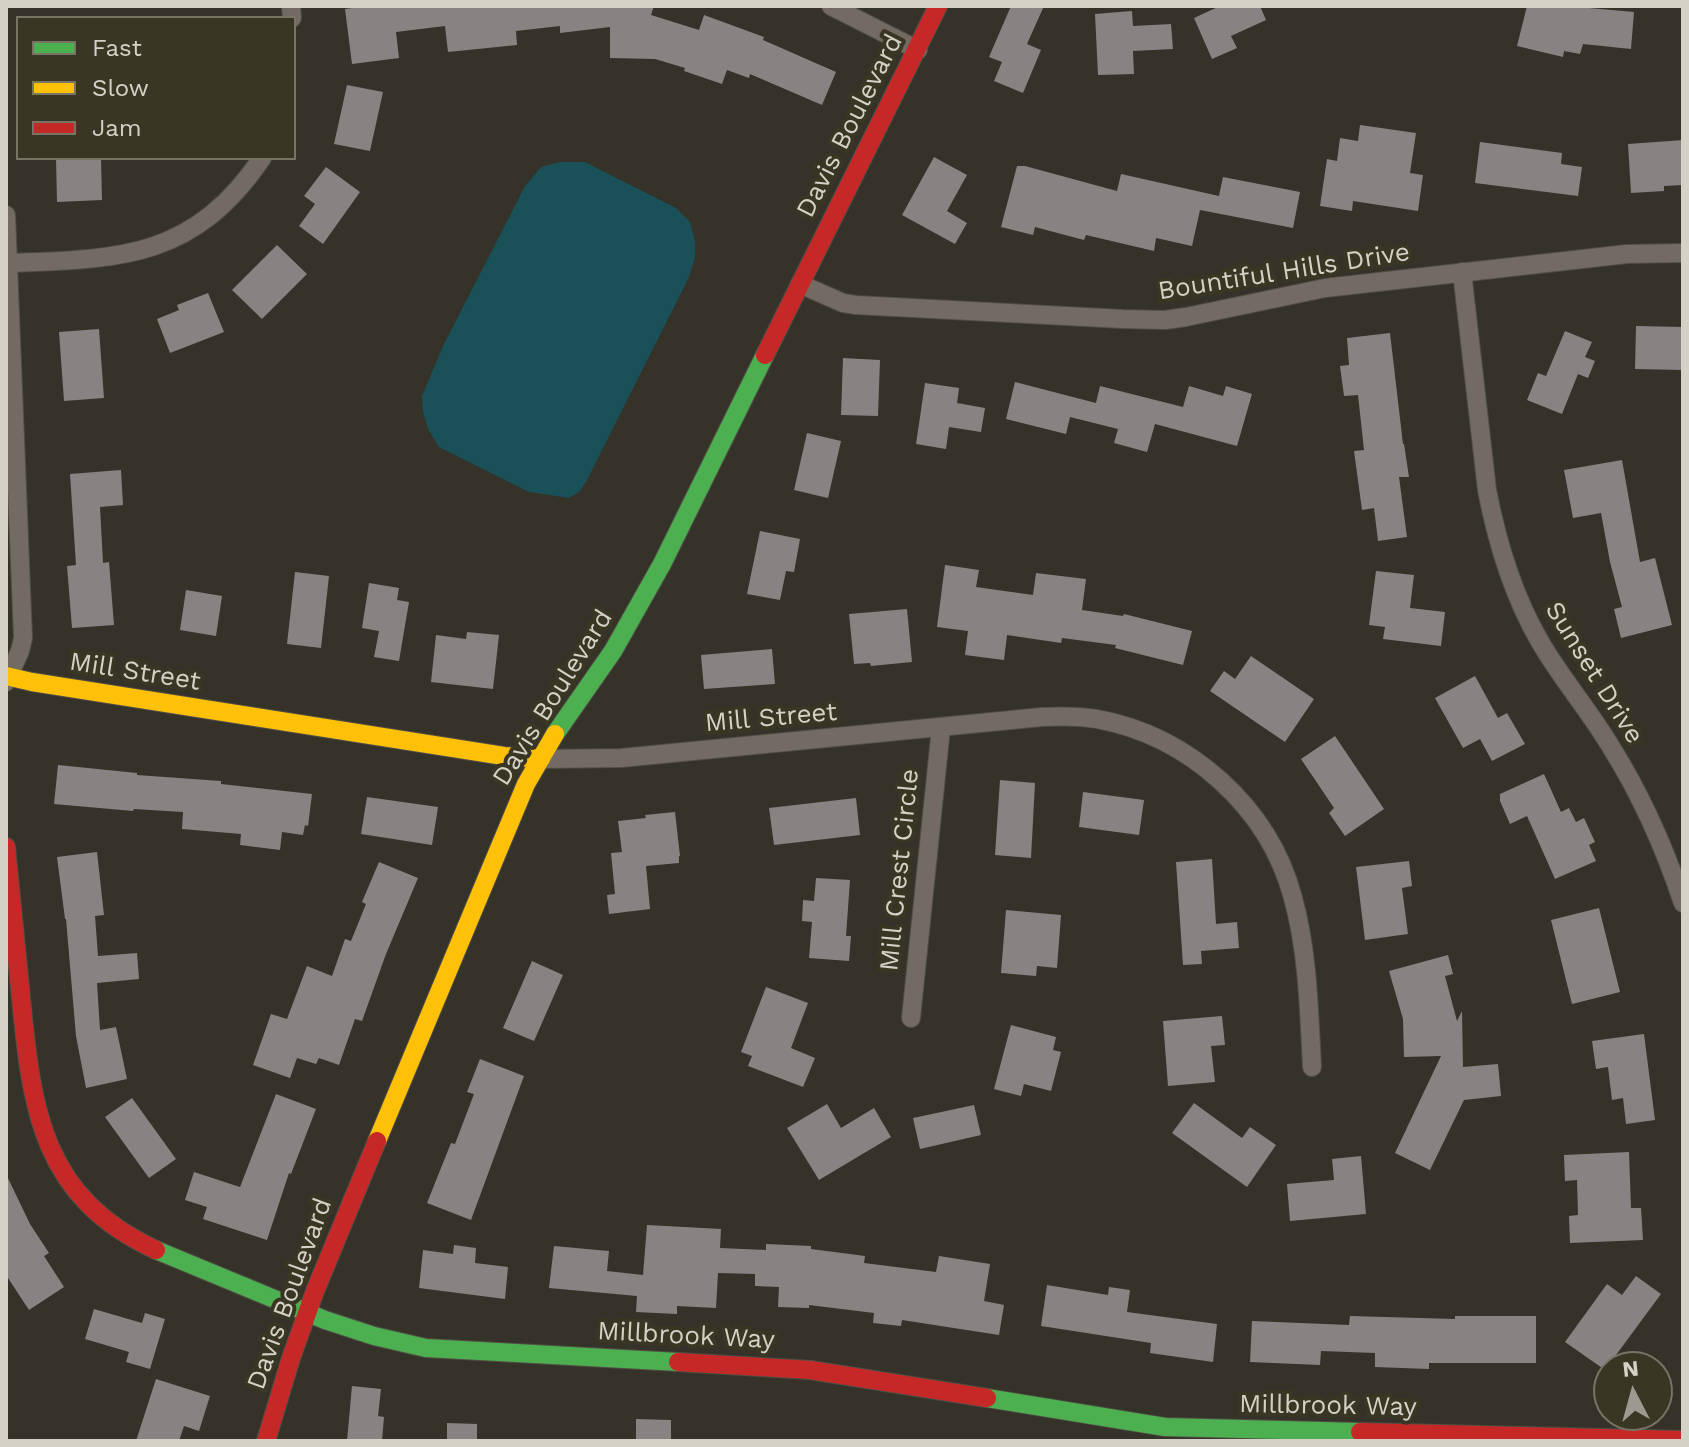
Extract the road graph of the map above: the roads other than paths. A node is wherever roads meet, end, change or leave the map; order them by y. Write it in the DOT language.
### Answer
graph roads {
  1 [pos="831,6"];
  2 [pos="938,6"];
  3 [pos="918,50"];
  4 [pos="261,160"];
  5 [pos="6,215"];
  6 [pos="1683,253"];
  7 [pos="8,263"];
  8 [pos="1462,272"];
  9 [pos="800,284"];
  10 [pos="7,678"];
  11 [pos="941,728"];
  12 [pos="541,759"];
  13 [pos="6,847"];
  14 [pos="1683,903"];
  15 [pos="911,1018"];
  16 [pos="1312,1067"];
  17 [pos="307,1312"];
  18 [pos="1683,1440"];
  19 [pos="266,1441"];
  1 -- 3 [label="street"];
  2 -- 3 [label="street, Davis Boulevard"];
  3 -- 9 [label="street, Davis Boulevard"];
  4 -- 7 [label="street"];
  5 -- 7 [label="street"];
  6 -- 8 [label="street, Bountiful Hills Drive"];
  7 -- 10 [label="street"];
  8 -- 9 [label="street, Bountiful Hills Drive"];
  8 -- 14 [label="street, Sunset Drive"];
  9 -- 12 [label="street, Davis Boulevard"];
  10 -- 12 [label="street, Mill Street"];
  11 -- 12 [label="street, Mill Street"];
  11 -- 15 [label="street, Mill Crest Circle"];
  11 -- 16 [label="street, Mill Street"];
  12 -- 17 [label="street, Davis Boulevard"];
  13 -- 17 [label="street, Millbrook Way"];
  17 -- 18 [label="street, Millbrook Way"];
  17 -- 19 [label="street, Davis Boulevard"];
}
